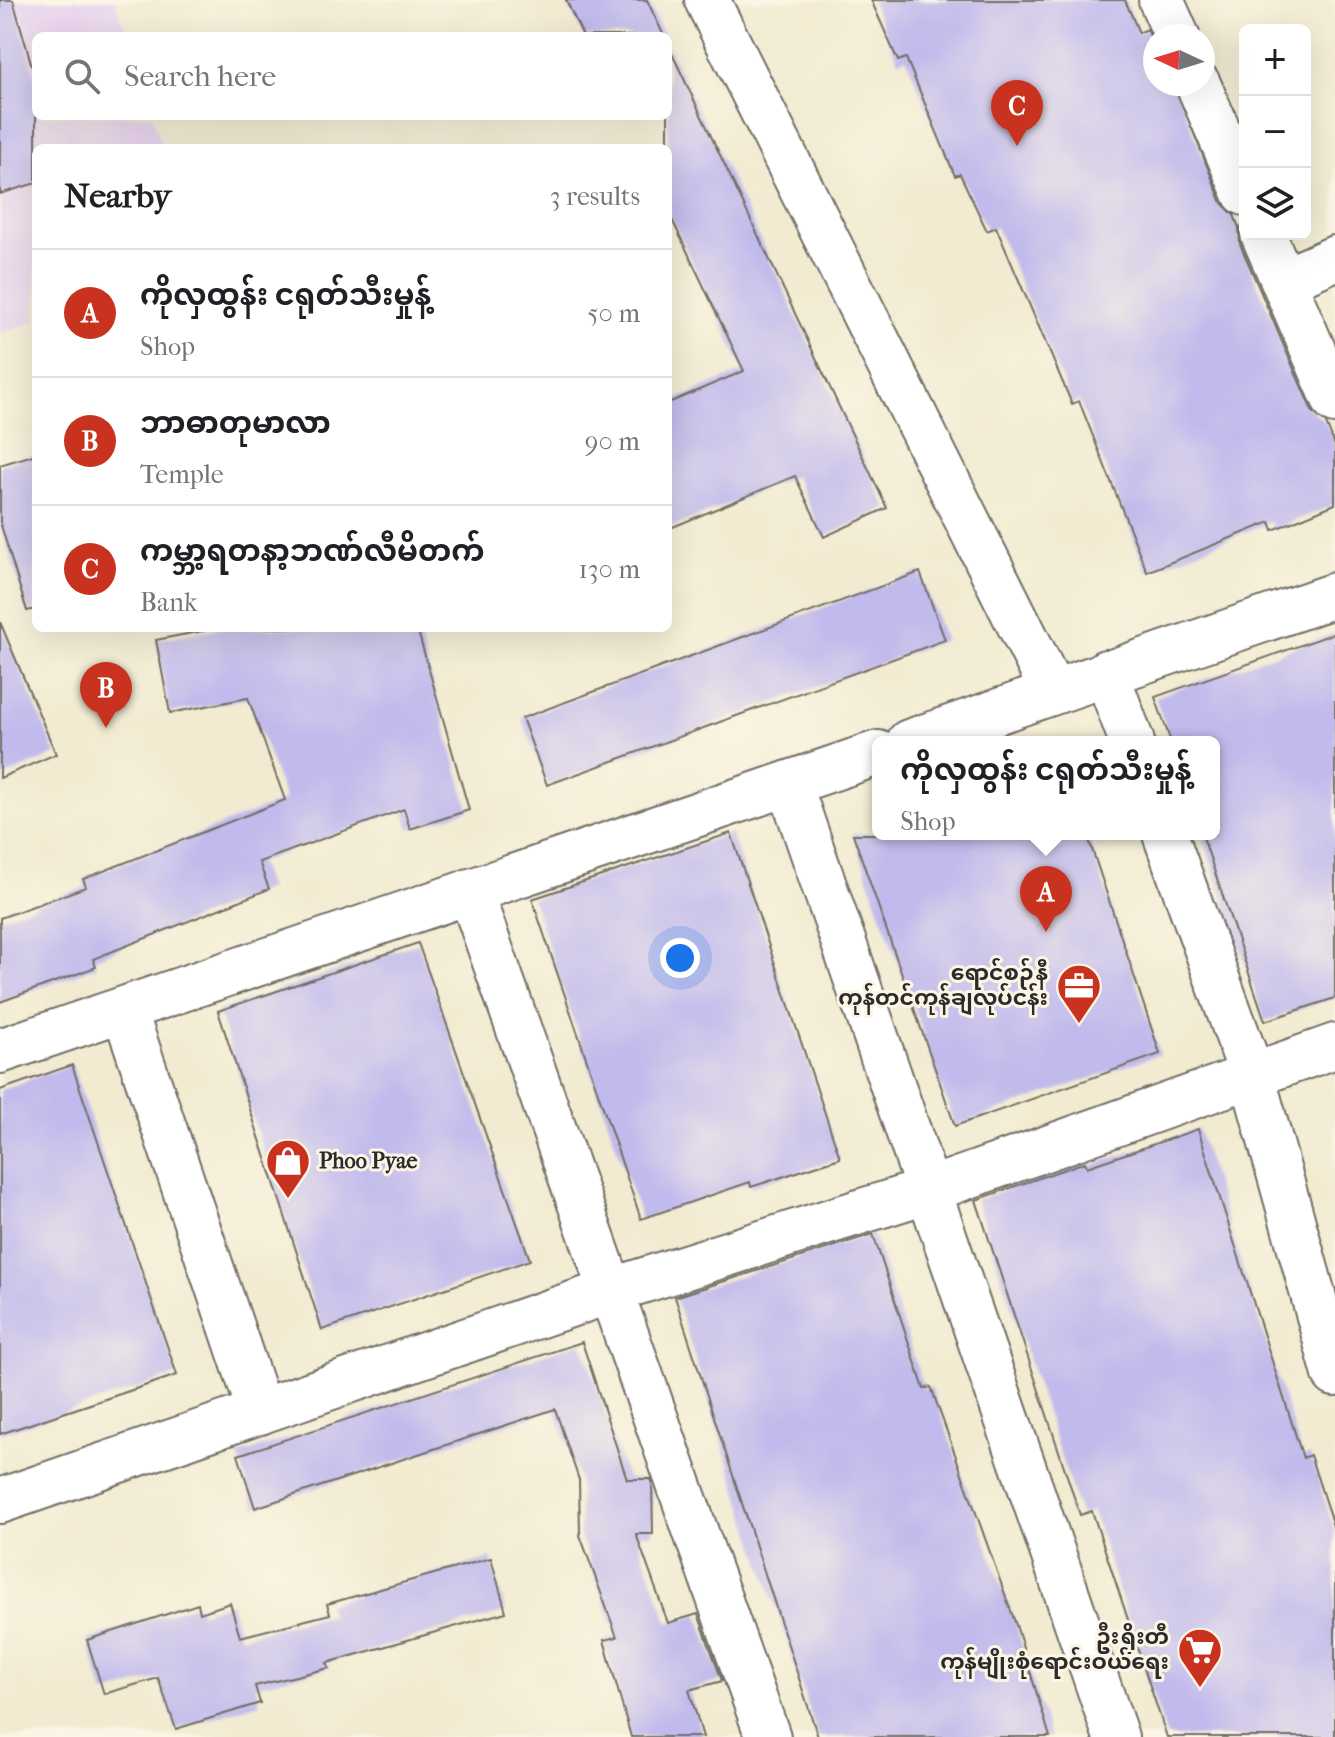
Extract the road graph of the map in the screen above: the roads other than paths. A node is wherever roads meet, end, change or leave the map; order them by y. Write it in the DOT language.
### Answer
graph roads {
  1 [pos="707,0"];
  2 [pos="1161,0"];
  3 [pos="1172,24"];
  4 [pos="1203,96"];
  5 [pos="1239,179"];
  6 [pos="1266,240"];
  7 [pos="1335,258"];
  8 [pos="1283,281"];
  9 [pos="1335,401"];
  10 [pos="1335,595"];
  11 [pos="1106,672"];
  12 [pos="1053,692"];
  13 [pos="926,736"];
  14 [pos="1130,736"];
  15 [pos="872,755"];
  16 [pos="789,783"];
  17 [pos="1167,840"];
  18 [pos="470,891"];
  19 [pos="124,1009"];
  20 [pos="1335,1046"];
  21 [pos="0,1051"];
  22 [pos="1252,1075"];
  23 [pos="929,1190"];
  24 [pos="613,1290"];
  25 [pos="1335,1374"];
  26 [pos="260,1412"];
  27 [pos="0,1501"];
  28 [pos="768,1737"];
  29 [pos="1116,1737"];
  1 -- 12 [label="street"];
  2 -- 3 [label="street"];
  4 -- 5 [label="street"];
  6 -- 8 [label="street"];
  7 -- 8 [label="street"];
  8 -- 9 [label="street"];
  10 -- 11 [label="street"];
  11 -- 12 [label="street"];
  11 -- 14 [label="street"];
  12 -- 13 [label="street"];
  15 -- 16 [label="street"];
  16 -- 18 [label="street"];
  16 -- 23 [label="street"];
  17 -- 22 [label="street"];
  18 -- 19 [label="street"];
  18 -- 24 [label="street"];
  19 -- 21 [label="street"];
  19 -- 26 [label="street"];
  20 -- 22 [label="street"];
  22 -- 23 [label="street"];
  22 -- 25 [label="street"];
  23 -- 24 [label="street"];
  23 -- 29 [label="street"];
  24 -- 26 [label="street"];
  24 -- 28 [label="street"];
  26 -- 27 [label="street"];
}
